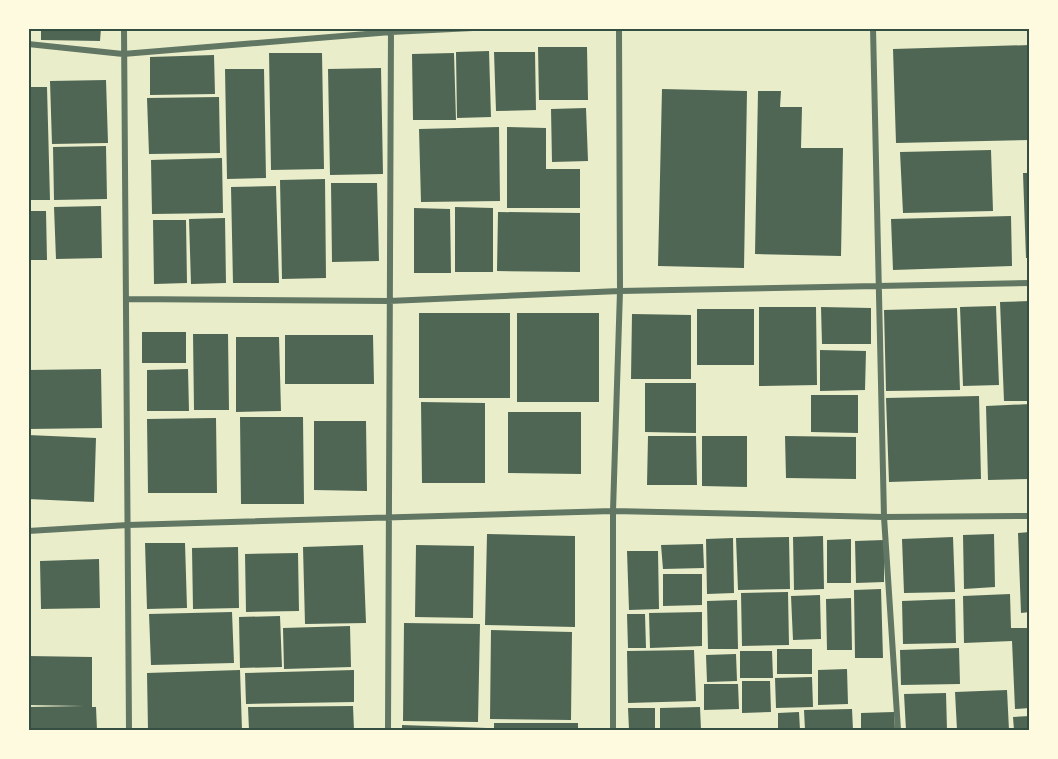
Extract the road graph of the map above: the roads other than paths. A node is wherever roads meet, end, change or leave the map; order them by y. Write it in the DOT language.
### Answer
graph roads {
  1 [pos="124,28"];
  2 [pos="473,28"];
  3 [pos="619,28"];
  4 [pos="873,28"];
  5 [pos="392,30"];
  6 [pos="28,44"];
  7 [pos="123,54"];
  8 [pos="1029,283"];
  9 [pos="878,287"];
  10 [pos="620,291"];
  11 [pos="127,299"];
  12 [pos="389,301"];
  13 [pos="613,511"];
  14 [pos="1029,516"];
  15 [pos="388,517"];
  16 [pos="884,517"];
  17 [pos="128,525"];
  18 [pos="28,531"];
  19 [pos="129,730"];
  20 [pos="388,730"];
  21 [pos="613,730"];
  22 [pos="898,730"];
  1 -- 7 [label="street"];
  2 -- 5 [label="street"];
  3 -- 10 [label="street"];
  4 -- 9 [label="street"];
  5 -- 7 [label="street"];
  5 -- 12 [label="street"];
  6 -- 7 [label="street"];
  7 -- 11 [label="street"];
  8 -- 9 [label="street"];
  9 -- 10 [label="street"];
  9 -- 16 [label="street"];
  10 -- 12 [label="street"];
  10 -- 13 [label="street"];
  11 -- 12 [label="street"];
  11 -- 17 [label="street"];
  12 -- 15 [label="street"];
  13 -- 15 [label="street"];
  13 -- 16 [label="street"];
  13 -- 21 [label="street"];
  14 -- 16 [label="street"];
  15 -- 17 [label="street"];
  15 -- 20 [label="street"];
  16 -- 22 [label="street"];
  17 -- 18 [label="street"];
  17 -- 19 [label="street"];
}
